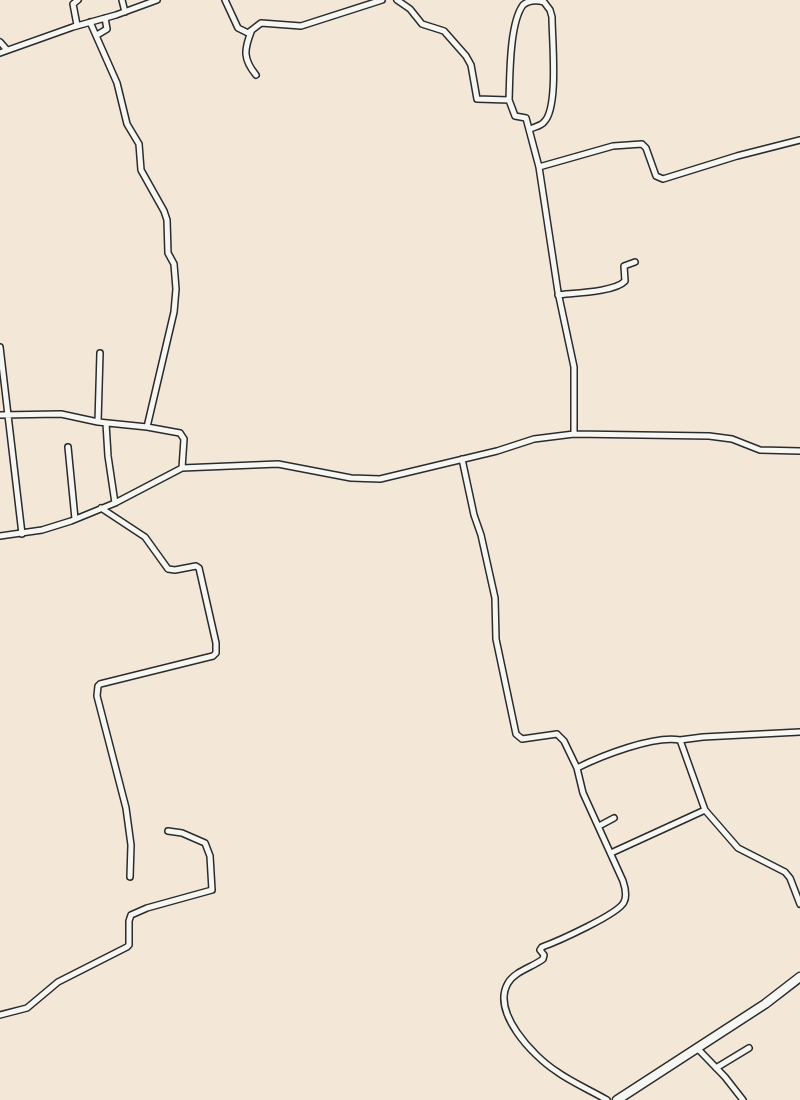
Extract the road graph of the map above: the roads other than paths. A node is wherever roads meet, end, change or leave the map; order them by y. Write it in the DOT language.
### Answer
graph roads {
  1 [pos="78,0"];
  2 [pos="122,0"];
  3 [pos="157,0"];
  4 [pos="225,0"];
  5 [pos="382,0"];
  6 [pos="397,0"];
  7 [pos="125,12"];
  8 [pos="105,18"];
  9 [pos="90,22"];
  10 [pos="77,25"];
  11 [pos="251,32"];
  12 [pos="97,35"];
  13 [pos="0,42"];
  14 [pos="6,50"];
  15 [pos="0,53"];
  16 [pos="256,75"];
  17 [pos="509,100"];
  18 [pos="530,129"];
  19 [pos="800,140"];
  20 [pos="539,167"];
  21 [pos="636,262"];
  22 [pos="558,295"];
  23 [pos="0,346"];
  24 [pos="100,354"];
  25 [pos="7,414"];
  26 [pos="0,415"];
  27 [pos="98,422"];
  28 [pos="106,423"];
  29 [pos="147,427"];
  30 [pos="574,434"];
  31 [pos="68,447"];
  32 [pos="800,451"];
  33 [pos="462,459"];
  34 [pos="182,468"];
  35 [pos="115,503"];
  36 [pos="101,508"];
  37 [pos="75,519"];
  38 [pos="22,534"];
  39 [pos="0,536"];
  40 [pos="800,732"];
  41 [pos="680,740"];
  42 [pos="577,768"];
  43 [pos="705,810"];
  44 [pos="614,818"];
  45 [pos="599,826"];
  46 [pos="168,831"];
  47 [pos="611,853"];
  48 [pos="130,877"];
  49 [pos="800,904"];
  50 [pos="800,977"];
  51 [pos="0,1015"];
  52 [pos="749,1048"];
  53 [pos="698,1049"];
  54 [pos="716,1068"];
  55 [pos="607,1100"];
  56 [pos="617,1100"];
  57 [pos="743,1100"];
  1 -- 10 [label="street"];
  2 -- 7 [label="street"];
  3 -- 7 [label="street"];
  4 -- 11 [label="street"];
  5 -- 11 [label="street"];
  6 -- 17 [label="street"];
  7 -- 8 [label="street"];
  8 -- 9 [label="street"];
  8 -- 12 [label="street"];
  9 -- 10 [label="street"];
  9 -- 12 [label="street"];
  10 -- 14 [label="street"];
  11 -- 16 [label="street"];
  12 -- 29 [label="street"];
  13 -- 14 [label="street"];
  14 -- 15 [label="street"];
  17 -- 18 [label="street"];
  17 -- 18 [label="street"];
  18 -- 20 [label="street"];
  19 -- 20 [label="street"];
  20 -- 22 [label="street"];
  21 -- 22 [label="street"];
  22 -- 30 [label="street"];
  23 -- 25 [label="street"];
  24 -- 27 [label="street"];
  25 -- 26 [label="street"];
  25 -- 27 [label="street"];
  25 -- 38 [label="street"];
  27 -- 28 [label="street"];
  28 -- 29 [label="street"];
  28 -- 35 [label="street"];
  29 -- 34 [label="street"];
  30 -- 32 [label="street"];
  30 -- 33 [label="street"];
  31 -- 37 [label="street"];
  33 -- 34 [label="street"];
  33 -- 42 [label="street"];
  34 -- 35 [label="street"];
  35 -- 36 [label="street"];
  36 -- 37 [label="street"];
  36 -- 48 [label="street"];
  37 -- 38 [label="street"];
  38 -- 39 [label="street"];
  40 -- 41 [label="street"];
  41 -- 42 [label="street"];
  41 -- 43 [label="street"];
  42 -- 45 [label="street"];
  43 -- 47 [label="street"];
  43 -- 49 [label="street"];
  44 -- 45 [label="street"];
  45 -- 47 [label="street"];
  46 -- 51 [label="street"];
  47 -- 55 [label="street"];
  50 -- 53 [label="main road"];
  52 -- 54 [label="street"];
  53 -- 54 [label="street"];
  53 -- 56 [label="main road"];
  54 -- 57 [label="street"];
}
